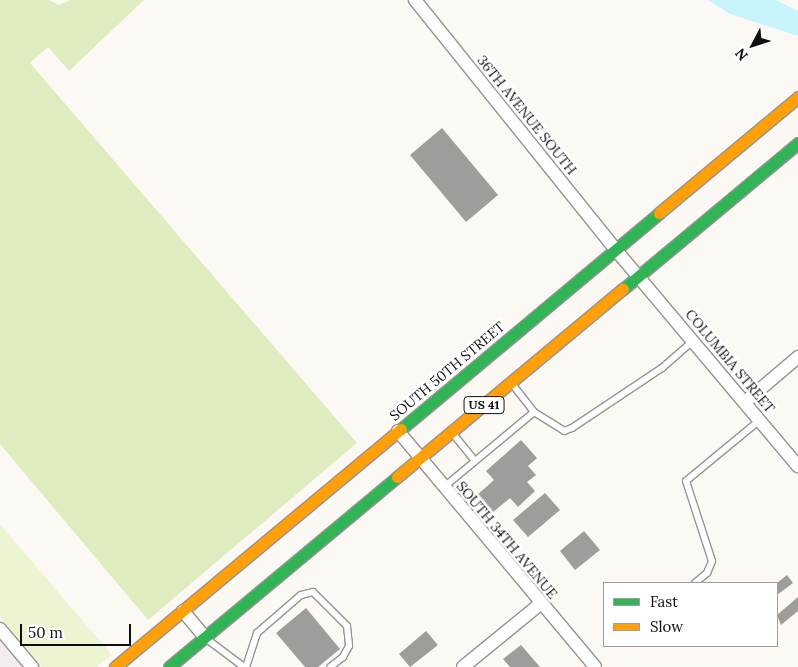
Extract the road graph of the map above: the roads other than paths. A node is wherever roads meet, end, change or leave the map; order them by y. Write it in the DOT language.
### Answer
graph roads {
  1 [pos="415,0"];
  2 [pos="798,97"];
  3 [pos="798,143"];
  4 [pos="615,249"];
  5 [pos="638,276"];
  6 [pos="693,341"];
  7 [pos="798,357"];
  8 [pos="511,382"];
  9 [pos="745,402"];
  10 [pos="534,412"];
  11 [pos="760,420"];
  12 [pos="398,431"];
  13 [pos="451,432"];
  14 [pos="420,458"];
  15 [pos="475,461"];
  16 [pos="798,466"];
  17 [pos="444,487"];
  18 [pos="696,582"];
  19 [pos="540,604"];
  20 [pos="182,611"];
  21 [pos="2,635"];
  22 [pos="205,637"];
  23 [pos="32,667"];
  24 [pos="115,667"];
  25 [pos="169,667"];
  26 [pos="245,667"];
  27 [pos="330,667"];
  28 [pos="463,667"];
  29 [pos="595,667"];
  1 -- 4 [label="street, 36TH AVENUE SOUTH"];
  2 -- 4 [label="main road, SOUTH 50TH STREET / US 41"];
  3 -- 5 [label="main road, US 41"];
  4 -- 5 [label="street, 36TH AVENUE SOUTH"];
  4 -- 12 [label="main road, SOUTH 50TH STREET / US 41"];
  5 -- 6 [label="street, COLUMBIA STREET"];
  5 -- 8 [label="main road, US 41"];
  6 -- 9 [label="street, COLUMBIA STREET"];
  6 -- 10 [label="lane"];
  7 -- 9 [label="street"];
  8 -- 10 [label="lane"];
  8 -- 13 [label="main road, US 41"];
  9 -- 11 [label="street, COLUMBIA STREET"];
  10 -- 15 [label="lane"];
  11 -- 16 [label="street, COLUMBIA STREET"];
  11 -- 18 [label="lane"];
  12 -- 14 [label="street, SOUTH 34TH AVENUE"];
  12 -- 20 [label="main road, SOUTH 50TH STREET / US 41"];
  13 -- 14 [label="main road, US 41"];
  13 -- 15 [label="lane"];
  14 -- 17 [label="street, SOUTH 34TH AVENUE"];
  14 -- 22 [label="main road, US 41"];
  15 -- 17 [label="lane"];
  17 -- 19 [label="street, SOUTH 34TH AVENUE"];
  19 -- 28 [label="street"];
  19 -- 29 [label="street, SOUTH 34TH AVENUE"];
  20 -- 22 [label="street"];
  20 -- 24 [label="main road, SOUTH 50TH STREET / US 41"];
  21 -- 23 [label="street"];
  22 -- 25 [label="main road, US 41"];
  22 -- 26 [label="lane"];
  26 -- 27 [label="lane"];
}
